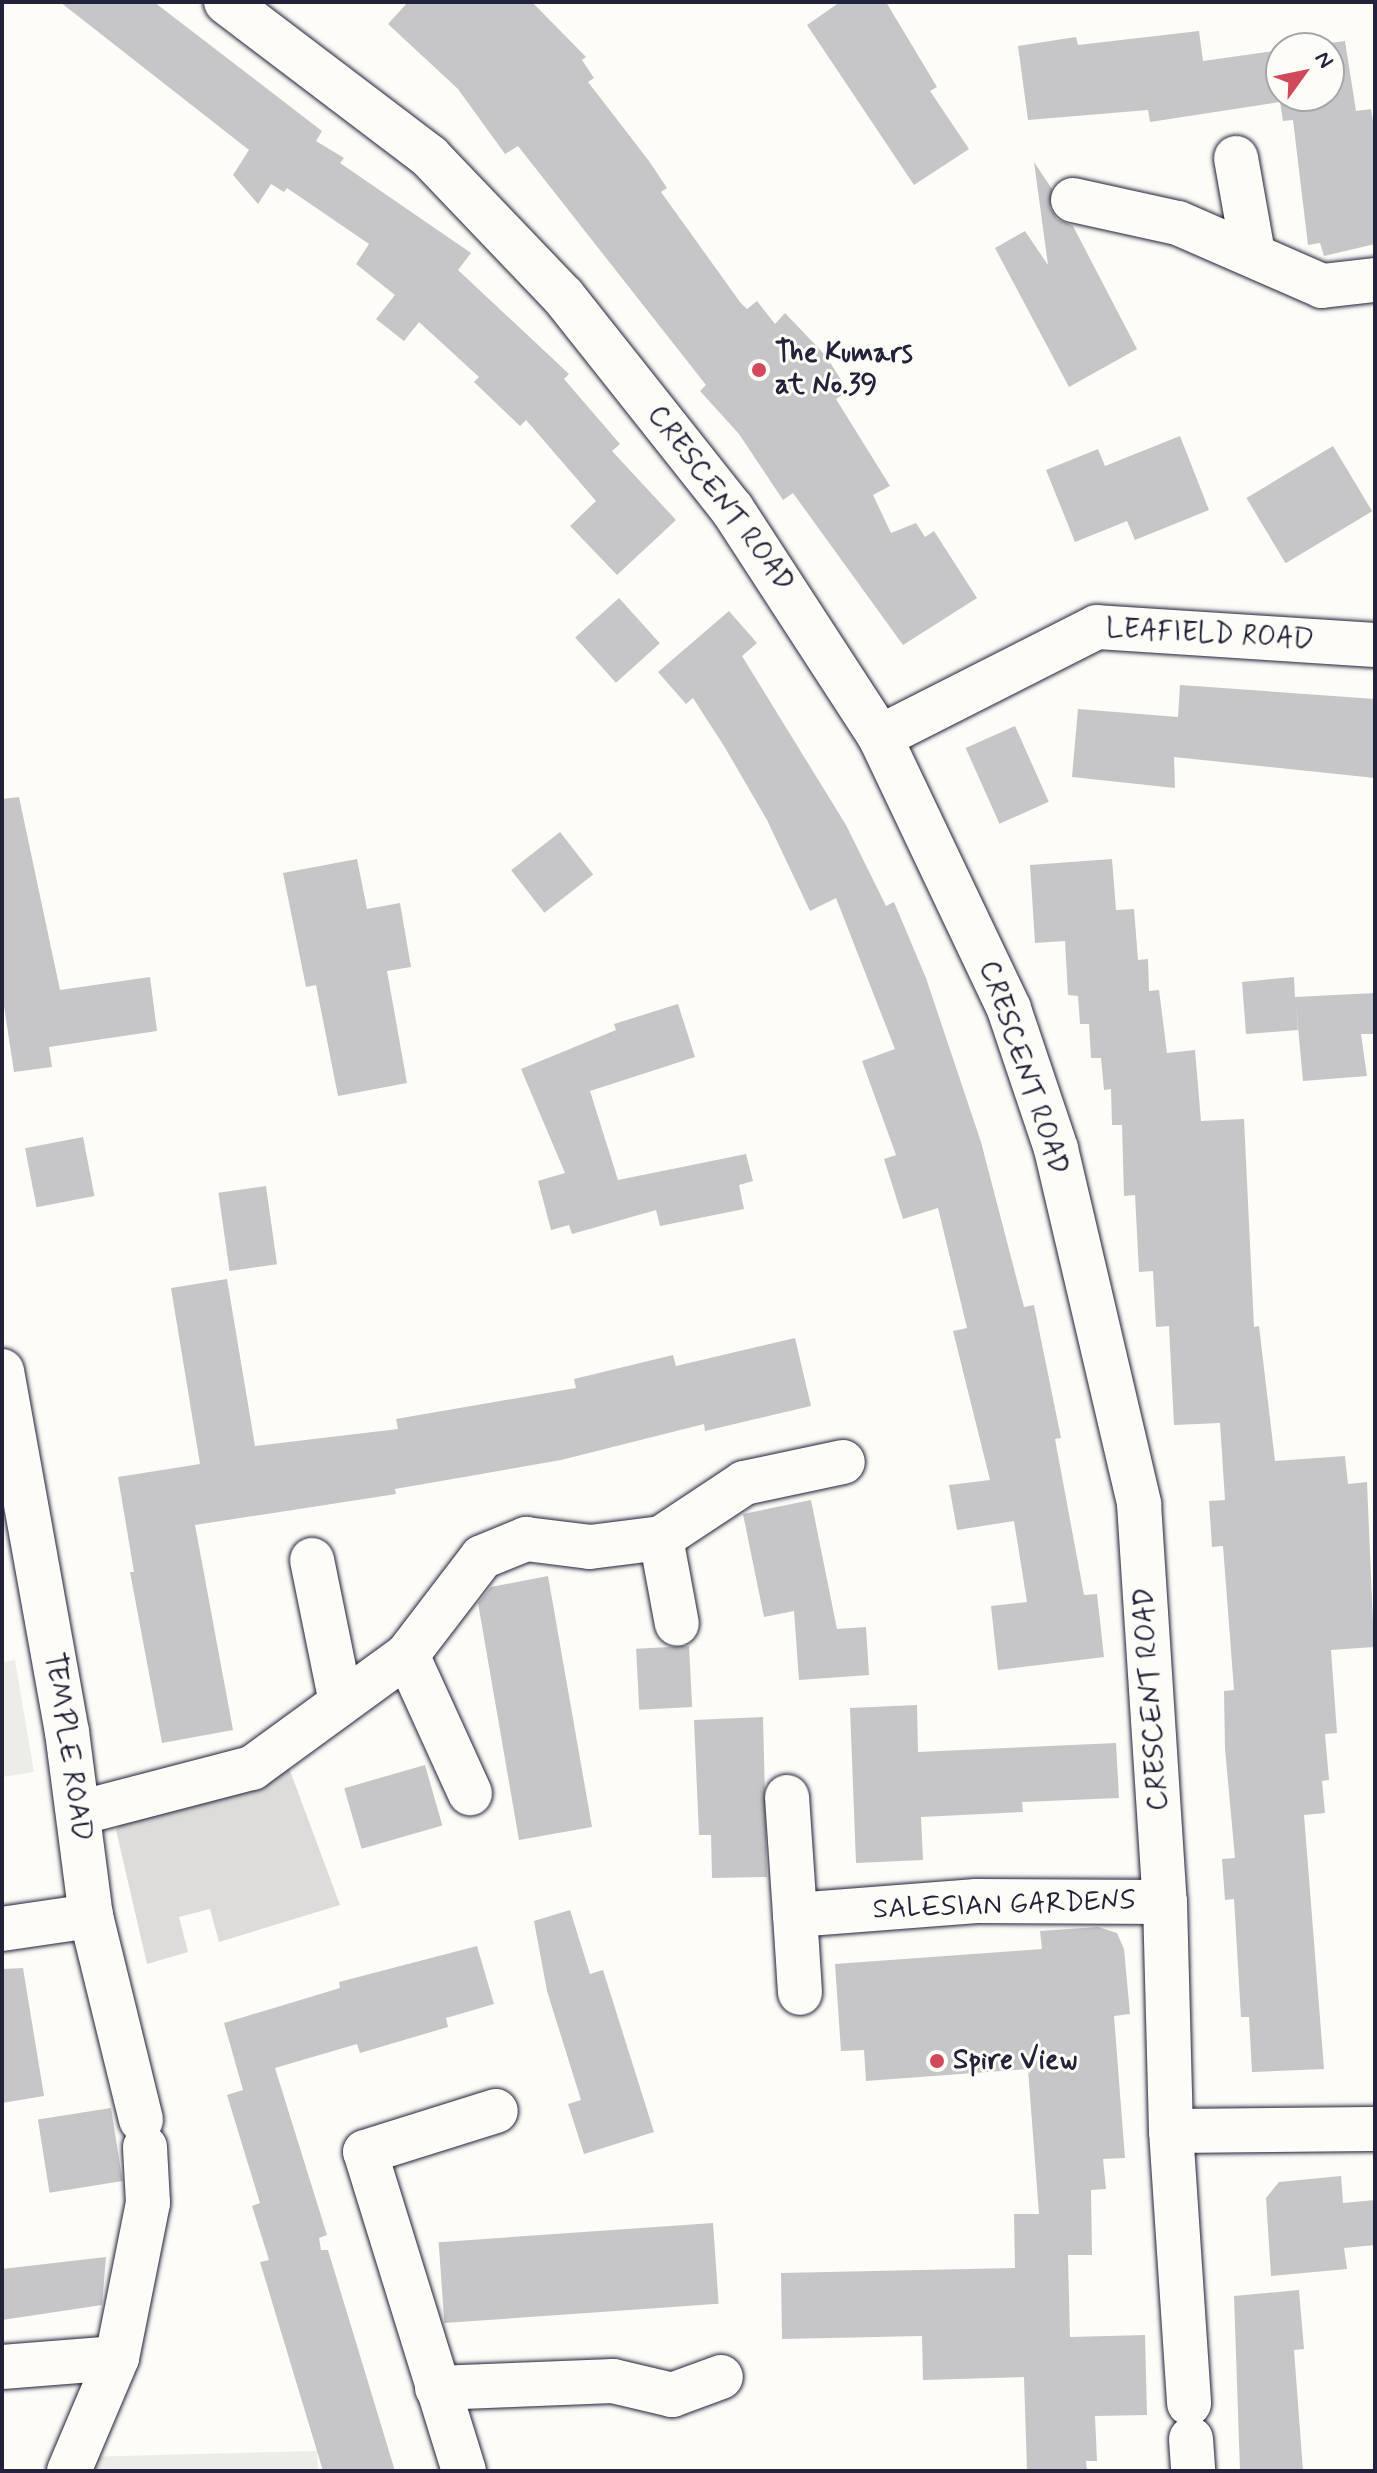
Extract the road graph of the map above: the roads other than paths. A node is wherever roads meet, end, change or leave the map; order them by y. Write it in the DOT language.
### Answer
graph roads {
  1 [pos="226,2"];
  2 [pos="1236,158"];
  3 [pos="1073,200"];
  4 [pos="1253,253"];
  5 [pos="1375,280"];
  6 [pos="1375,645"];
  7 [pos="880,737"];
  8 [pos="2,1371"];
  9 [pos="843,1462"];
  10 [pos="661,1538"];
  11 [pos="312,1560"];
  12 [pos="677,1624"];
  13 [pos="407,1655"];
  14 [pos="341,1702"];
  15 [pos="470,1793"];
  16 [pos="787,1797"];
  17 [pos="79,1813"];
  18 [pos="1165,1902"];
  19 [pos="795,1915"];
  20 [pos="91,1916"];
  21 [pos="2,1929"];
  22 [pos="800,1993"];
  23 [pos="496,2111"];
  24 [pos="1375,2129"];
  25 [pos="1171,2131"];
  26 [pos="117,2358"];
  27 [pos="2,2367"];
  28 [pos="721,2377"];
  29 [pos="437,2388"];
  30 [pos="1191,2438"];
  31 [pos="69,2471"];
  32 [pos="464,2471"];
  1 -- 7 [label="street, CRESCENT ROAD"];
  2 -- 4 [label="street"];
  3 -- 4 [label="street"];
  4 -- 5 [label="street"];
  6 -- 7 [label="street, LEAFIELD ROAD"];
  7 -- 18 [label="street, CRESCENT ROAD"];
  8 -- 17 [label="street, TEMPLE ROAD"];
  9 -- 10 [label="street"];
  10 -- 12 [label="street"];
  10 -- 13 [label="street"];
  11 -- 14 [label="street"];
  13 -- 14 [label="street"];
  13 -- 15 [label="street"];
  14 -- 17 [label="street"];
  16 -- 19 [label="street"];
  17 -- 20 [label="street, TEMPLE ROAD"];
  18 -- 19 [label="street, SALESIAN GARDENS"];
  18 -- 25 [label="street, CRESCENT ROAD"];
  19 -- 22 [label="street"];
  20 -- 21 [label="street"];
  20 -- 26 [label="street, TEMPLE ROAD"];
  23 -- 29 [label="street"];
  24 -- 25 [label="street"];
  25 -- 30 [label="street, CRESCENT ROAD"];
  26 -- 27 [label="street"];
  26 -- 31 [label="street, TEMPLE ROAD"];
  28 -- 29 [label="street"];
  29 -- 32 [label="street"];
}
